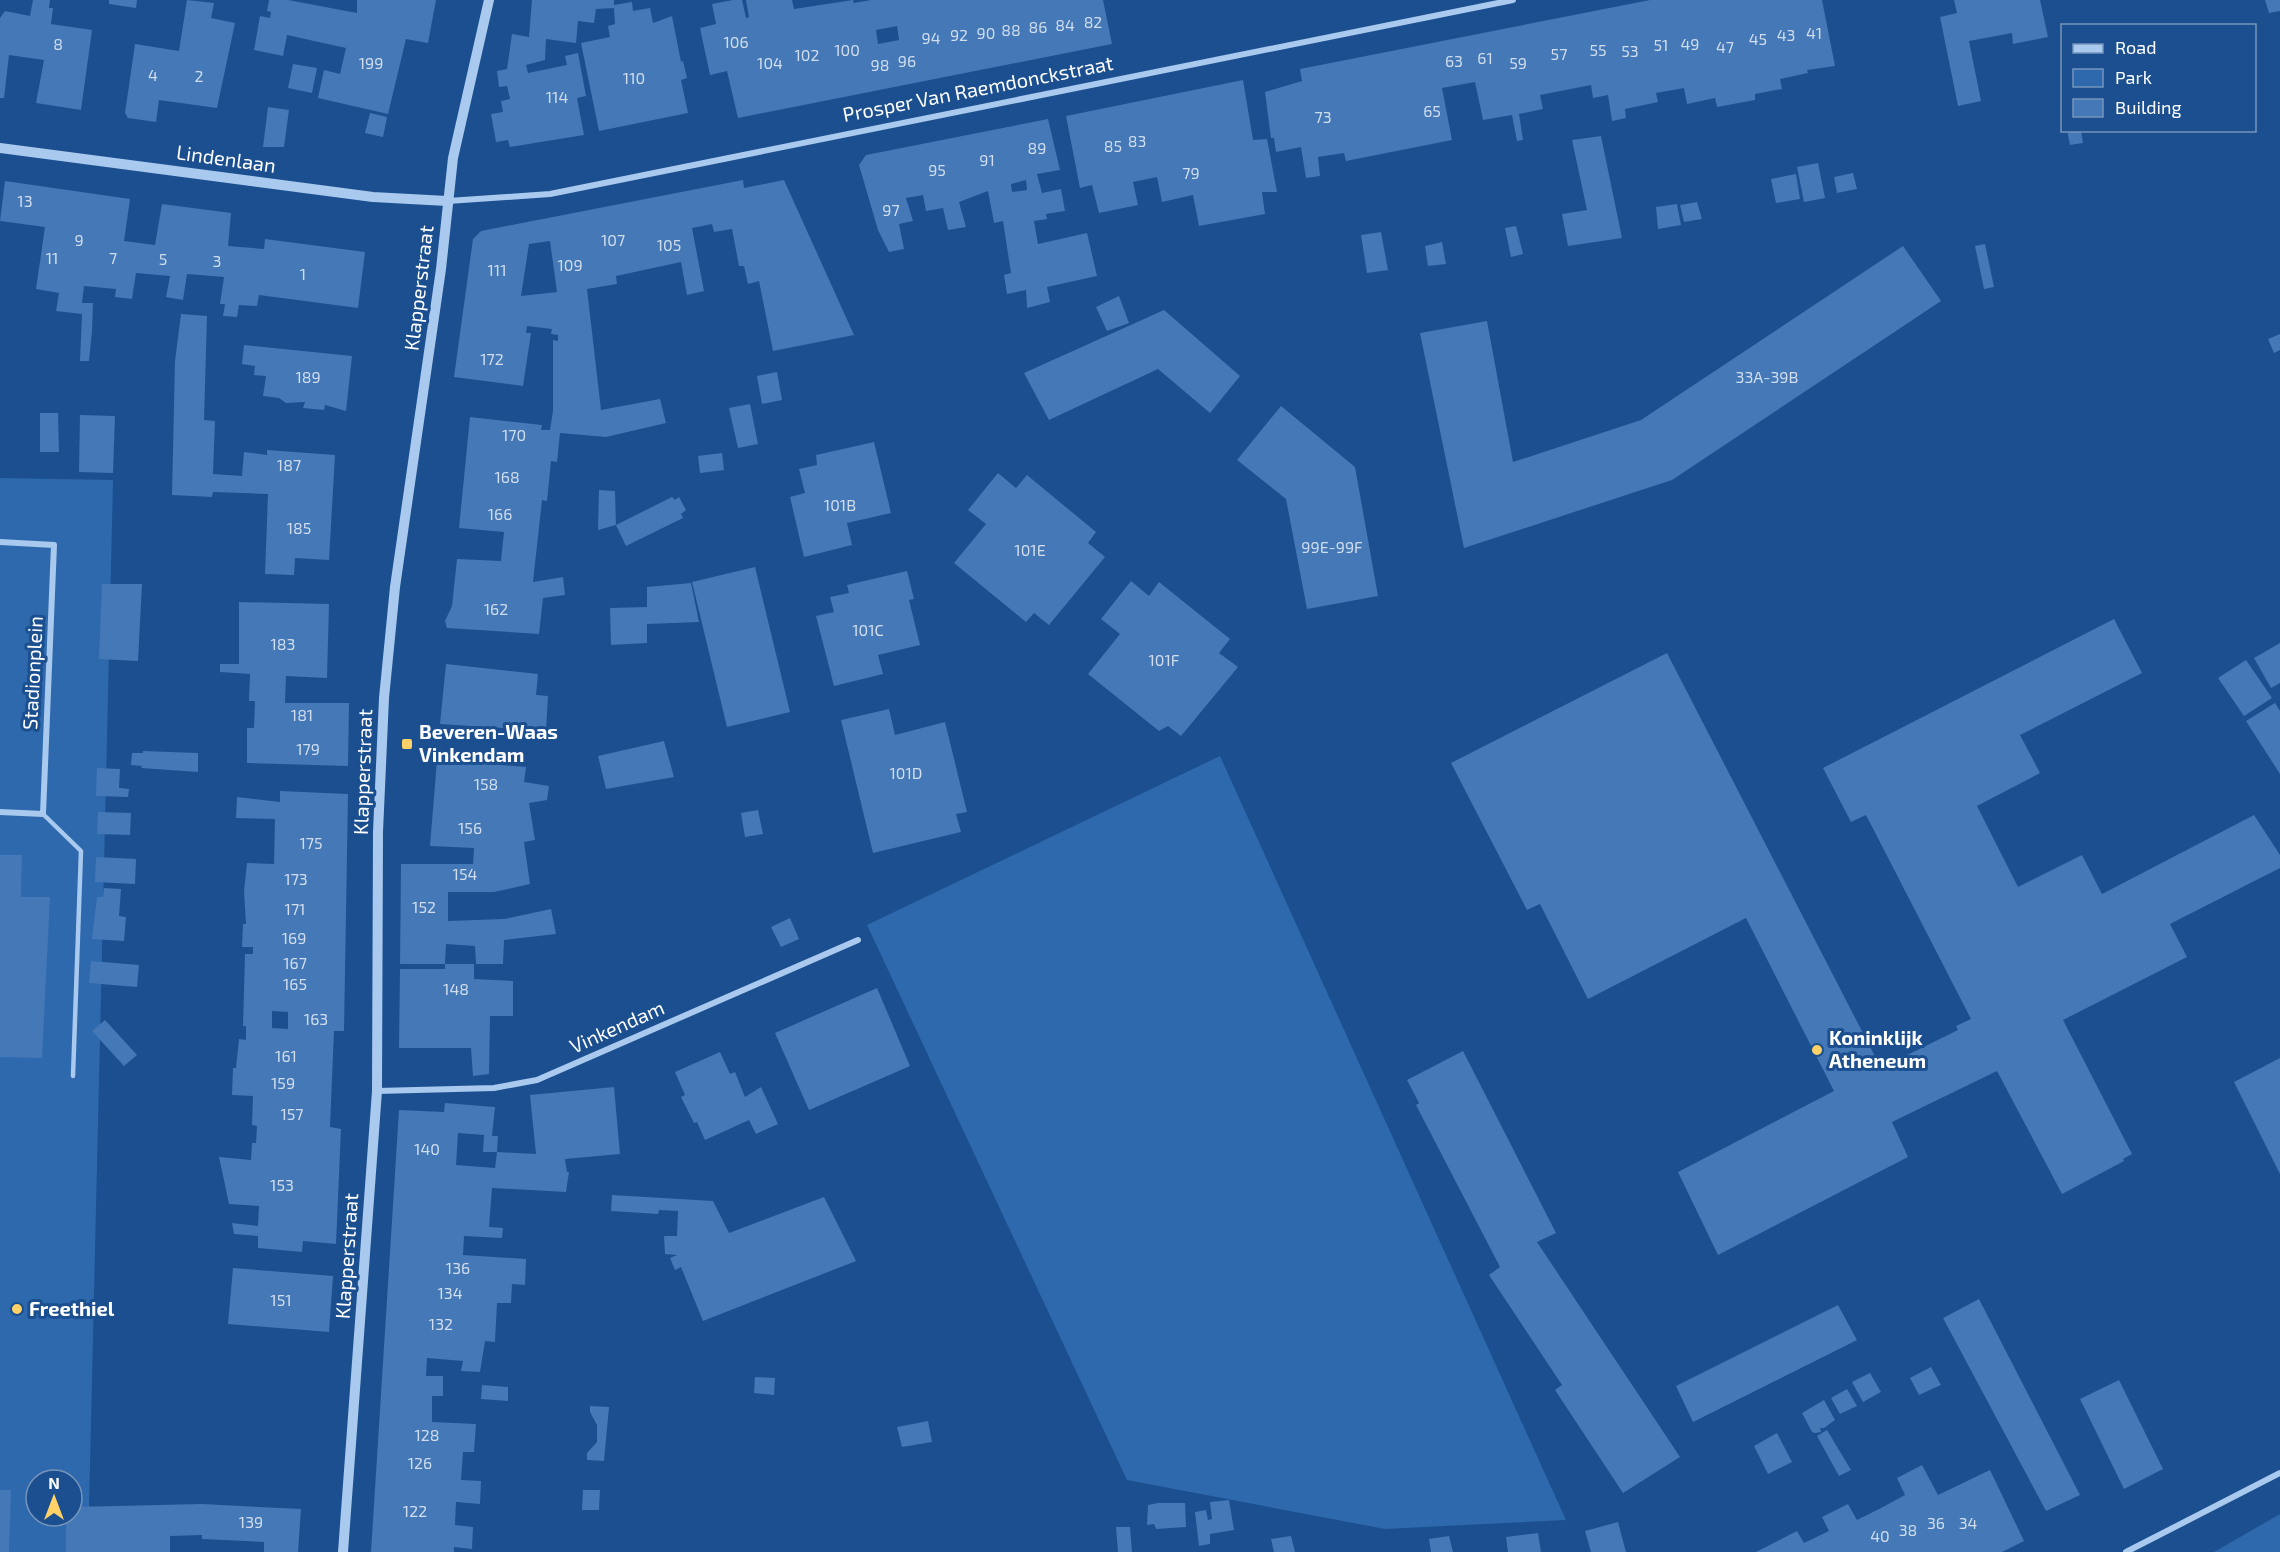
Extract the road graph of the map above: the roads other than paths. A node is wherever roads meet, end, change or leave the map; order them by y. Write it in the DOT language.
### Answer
graph roads {
  1 [pos="489,0"];
  2 [pos="1513,0"];
  3 [pos="0,148"];
  4 [pos="447,201"];
  5 [pos="0,542"];
  6 [pos="0,812"];
  7 [pos="43,814"];
  8 [pos="858,940"];
  9 [pos="73,1076"];
  10 [pos="377,1091"];
  11 [pos="2280,1473"];
  12 [pos="343,1552"];
  13 [pos="2126,1552"];
  1 -- 4 [label="street, Klapperstraat"];
  2 -- 4 [label="street, Prosper Van Raemdonckstraat"];
  3 -- 4 [label="street, Lindenlaan"];
  4 -- 10 [label="street, Klapperstraat"];
  5 -- 7 [label="street, Stadionplein"];
  6 -- 7 [label="street"];
  7 -- 9 [label="lane"];
  8 -- 10 [label="street, Vinkendam"];
  10 -- 12 [label="street, Klapperstraat"];
  11 -- 13 [label="street"];
}
